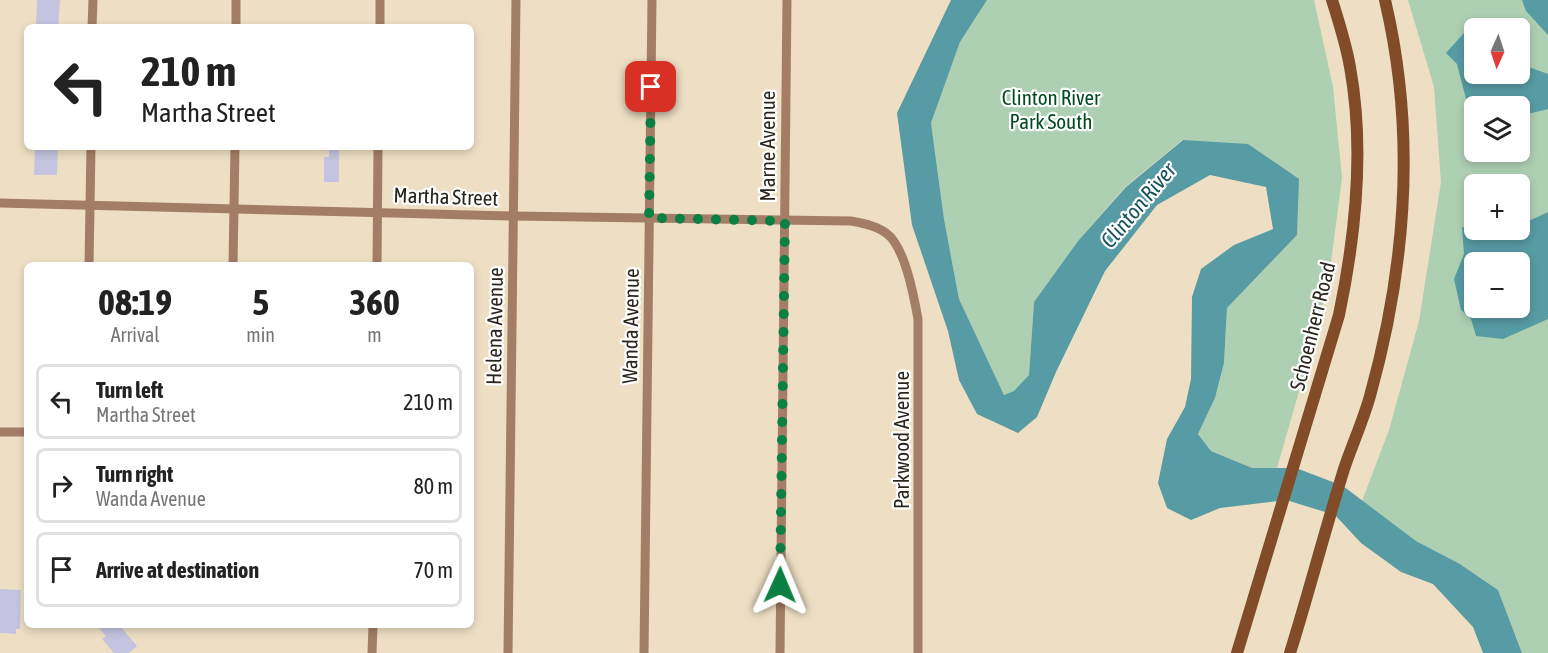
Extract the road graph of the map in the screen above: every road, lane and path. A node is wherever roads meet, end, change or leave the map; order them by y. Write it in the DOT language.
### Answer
graph roads {
  1 [pos="93,0"];
  2 [pos="236,0"];
  3 [pos="380,0"];
  4 [pos="516,0"];
  5 [pos="652,0"];
  6 [pos="787,0"];
  7 [pos="1332,0"];
  8 [pos="1385,0"];
  9 [pos="92,24"];
  10 [pos="236,24"];
  11 [pos="380,24"];
  12 [pos="91,150"];
  13 [pos="235,150"];
  14 [pos="378,150"];
  15 [pos="0,203"];
  16 [pos="90,205"];
  17 [pos="234,208"];
  18 [pos="378,212"];
  19 [pos="513,216"];
  20 [pos="649,218"];
  21 [pos="785,221"];
  22 [pos="889,234"];
  23 [pos="89,262"];
  24 [pos="233,262"];
  25 [pos="377,262"];
  26 [pos="0,432"];
  27 [pos="24,432"];
  28 [pos="373,628"];
  29 [pos="372,653"];
  30 [pos="508,653"];
  31 [pos="644,653"];
  32 [pos="780,653"];
  33 [pos="918,653"];
  34 [pos="1237,653"];
  35 [pos="1290,653"];
  1 -- 9 [label="street"];
  2 -- 10 [label="street"];
  3 -- 11 [label="street"];
  4 -- 19 [label="street, Helena Avenue"];
  5 -- 20 [label="street, Wanda Avenue"];
  6 -- 21 [label="street, Marne Avenue"];
  7 -- 34 [label="main road, Schoenherr Road"];
  8 -- 35 [label="main road"];
  12 -- 16 [label="street"];
  13 -- 17 [label="street"];
  14 -- 18 [label="street"];
  15 -- 16 [label="street, Martha Street"];
  16 -- 17 [label="street, Martha Street"];
  16 -- 23 [label="street"];
  17 -- 18 [label="street, Martha Street"];
  17 -- 24 [label="street"];
  18 -- 19 [label="street, Martha Street"];
  18 -- 25 [label="street"];
  19 -- 20 [label="street, Martha Street"];
  19 -- 30 [label="street, Helena Avenue"];
  20 -- 21 [label="street, Martha Street"];
  20 -- 31 [label="street, Wanda Avenue"];
  21 -- 22 [label="street, Martha Street"];
  21 -- 32 [label="street, Marne Avenue"];
  22 -- 33 [label="street, Parkwood Avenue"];
  26 -- 27 [label="street"];
  28 -- 29 [label="street"];
}
